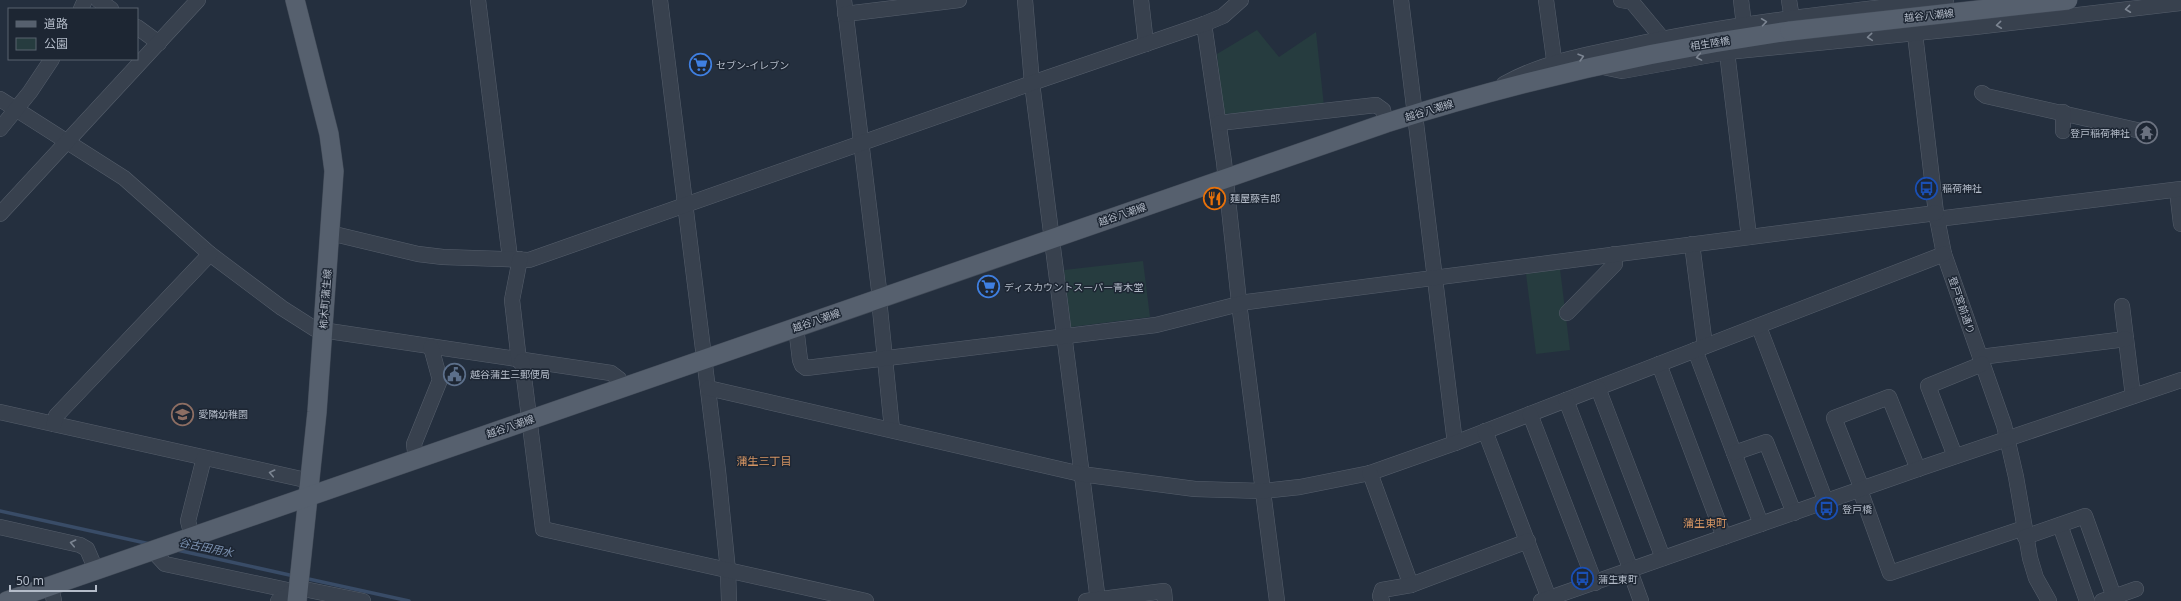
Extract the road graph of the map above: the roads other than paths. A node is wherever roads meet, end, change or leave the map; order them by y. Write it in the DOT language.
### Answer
graph roads {
  1 [pos="98,0"];
  2 [pos="198,0"];
  3 [pos="295,0"];
  4 [pos="478,0"];
  5 [pos="660,0"];
  6 [pos="959,0"];
  7 [pos="1025,0"];
  8 [pos="1141,0"];
  9 [pos="1241,0"];
  10 [pos="1401,0"];
  11 [pos="1546,0"];
  12 [pos="1741,0"];
  13 [pos="1789,0"];
  14 [pos="1946,0"];
  15 [pos="2068,0"];
  16 [pos="1629,1"];
  17 [pos="1911,2"];
  18 [pos="2181,3"];
  19 [pos="844,7"];
  20 [pos="2089,7"];
  21 [pos="110,8"];
  22 [pos="1204,24"];
  23 [pos="1744,25"];
  24 [pos="1791,25"];
  25 [pos="138,28"];
  26 [pos="1915,33"];
  27 [pos="1662,38"];
  28 [pos="159,43"];
  29 [pos="1146,44"];
  30 [pos="1727,52"];
  31 [pos="1630,57"];
  32 [pos="51,60"];
  33 [pos="1597,64"];
  34 [pos="1555,69"];
  35 [pos="1032,83"];
  36 [pos="1982,93"];
  37 [pos="0,99"];
  38 [pos="16,111"];
  39 [pos="2063,112"];
  40 [pos="1415,114"];
  41 [pos="1219,123"];
  42 [pos="1386,123"];
  43 [pos="0,129"];
  44 [pos="2063,130"];
  45 [pos="2142,131"];
  46 [pos="67,142"];
  47 [pos="860,144"];
  48 [pos="1225,178"];
  49 [pos="2179,190"];
  50 [pos="685,206"];
  51 [pos="0,214"];
  52 [pos="1936,216"];
  53 [pos="2181,224"];
  54 [pos="330,233"];
  55 [pos="1749,237"];
  56 [pos="1053,238"];
  57 [pos="1692,244"];
  58 [pos="210,254"];
  59 [pos="1614,254"];
  60 [pos="1944,254"];
  61 [pos="515,259"];
  62 [pos="1435,277"];
  63 [pos="880,298"];
  64 [pos="1239,303"];
  65 [pos="2122,306"];
  66 [pos="1567,313"];
  67 [pos="796,327"];
  68 [pos="1759,327"];
  69 [pos="323,332"];
  70 [pos="1066,336"];
  71 [pos="2126,339"];
  72 [pos="431,347"];
  73 [pos="1700,348"];
  74 [pos="704,358"];
  75 [pos="885,358"];
  76 [pos="521,361"];
  77 [pos="1981,361"];
  78 [pos="1659,364"];
  79 [pos="2181,380"];
  80 [pos="622,387"];
  81 [pos="708,388"];
  82 [pos="1598,388"];
  83 [pos="2133,396"];
  84 [pos="1566,400"];
  85 [pos="0,412"];
  86 [pos="1530,414"];
  87 [pos="530,419"];
  88 [pos="54,424"];
  89 [pos="892,429"];
  90 [pos="1485,431"];
  91 [pos="2008,438"];
  92 [pos="1455,443"];
  93 [pos="1734,453"];
  94 [pos="1955,456"];
  95 [pos="204,458"];
  96 [pos="416,459"];
  97 [pos="1918,469"];
  98 [pos="1370,473"];
  99 [pos="1081,474"];
  100 [pos="310,488"];
  101 [pos="1263,490"];
  102 [pos="1861,490"];
  103 [pos="1826,502"];
  104 [pos="1794,513"];
  105 [pos="1761,524"];
  106 [pos="2060,525"];
  107 [pos="0,528"];
  108 [pos="2025,532"];
  109 [pos="192,536"];
  110 [pos="1724,537"];
  111 [pos="1528,541"];
  112 [pos="152,550"];
  113 [pos="1663,558"];
  114 [pos="96,570"];
  115 [pos="1630,570"];
  116 [pos="728,571"];
  117 [pos="1595,583"];
  118 [pos="1411,585"];
  119 [pos="2136,589"];
  120 [pos="53,593"];
  121 [pos="296,593"];
  122 [pos="2108,599"];
  123 [pos="1546,600"];
  124 [pos="7,601"];
  125 [pos="278,601"];
  126 [pos="363,601"];
  127 [pos="729,601"];
  128 [pos="866,601"];
  129 [pos="1094,601"];
  130 [pos="1166,601"];
  131 [pos="1277,601"];
  132 [pos="1382,601"];
  133 [pos="1642,601"];
  134 [pos="2049,601"];
  135 [pos="2087,601"];
  1 -- 21 [label="street"];
  2 -- 28 [label="street"];
  3 -- 54 [label="main road, 柿木町蒲生線"];
  4 -- 61 [label="street"];
  5 -- 50 [label="street"];
  6 -- 19 [label="street"];
  7 -- 35 [label="street"];
  8 -- 29 [label="street"];
  9 -- 22 [label="street"];
  10 -- 40 [label="street"];
  11 -- 34 [label="street"];
  12 -- 23 [label="street"];
  13 -- 24 [label="street"];
  14 -- 17 [label="street"];
  15 -- 24 [label="main road, 越谷八潮線, bridge"];
  16 -- 27 [label="street"];
  17 -- 24 [label="street"];
  17 -- 26 [label="street, 登戸宮前通り"];
  18 -- 20 [label="street, one-way"];
  19 -- 47 [label="street"];
  20 -- 26 [label="street, one-way"];
  22 -- 29 [label="street"];
  22 -- 41 [label="street"];
  23 -- 24 [label="street, one-way"];
  23 -- 27 [label="street"];
  24 -- 31 [label="main road, 相生陸橋"];
  25 -- 28 [label="street"];
  26 -- 30 [label="street, one-way"];
  26 -- 52 [label="street, 登戸宮前通り"];
  34 -- 27 [label="street, one-way"];
  28 -- 46 [label="street"];
  29 -- 35 [label="street"];
  30 -- 33 [label="street, one-way"];
  30 -- 55 [label="street"];
  31 -- 33 [label="main road, 越谷八潮線"];
  32 -- 38 [label="street"];
  33 -- 34 [label="main road, 越谷八潮線"];
  34 -- 40 [label="main road, 越谷八潮線"];
  35 -- 47 [label="street"];
  35 -- 56 [label="street"];
  36 -- 39 [label="street"];
  37 -- 38 [label="street"];
  38 -- 43 [label="street"];
  38 -- 46 [label="street"];
  39 -- 44 [label="street"];
  39 -- 45 [label="street"];
  40 -- 42 [label="main road, 越谷八潮線"];
  40 -- 62 [label="street"];
  41 -- 42 [label="street"];
  41 -- 48 [label="street"];
  42 -- 48 [label="main road, 越谷八潮線"];
  46 -- 51 [label="street"];
  46 -- 58 [label="street"];
  47 -- 50 [label="street"];
  47 -- 63 [label="street"];
  48 -- 56 [label="main road, 越谷八潮線"];
  48 -- 64 [label="street"];
  49 -- 52 [label="street"];
  49 -- 53 [label="street"];
  50 -- 61 [label="street"];
  50 -- 74 [label="street"];
  52 -- 55 [label="street"];
  52 -- 60 [label="street, 登戸宮前通り"];
  54 -- 61 [label="street"];
  54 -- 69 [label="main road, 柿木町蒲生線"];
  55 -- 57 [label="street"];
  56 -- 63 [label="main road, 越谷八潮線"];
  56 -- 70 [label="street"];
  57 -- 59 [label="street"];
  57 -- 73 [label="street"];
  58 -- 69 [label="street"];
  58 -- 88 [label="street"];
  59 -- 62 [label="street"];
  59 -- 66 [label="street"];
  60 -- 68 [label="street"];
  60 -- 77 [label="street, 登戸宮前通り"];
  61 -- 76 [label="street"];
  62 -- 64 [label="street"];
  62 -- 92 [label="street"];
  63 -- 67 [label="main road, 越谷八潮線"];
  63 -- 75 [label="street"];
  64 -- 70 [label="street"];
  64 -- 101 [label="street"];
  65 -- 71 [label="street"];
  67 -- 74 [label="main road, 越谷八潮線"];
  67 -- 75 [label="street"];
  68 -- 73 [label="street"];
  68 -- 103 [label="street"];
  69 -- 72 [label="street"];
  69 -- 100 [label="main road, 柿木町蒲生線"];
  70 -- 75 [label="street"];
  70 -- 99 [label="street"];
  71 -- 77 [label="street"];
  71 -- 83 [label="street"];
  72 -- 76 [label="street"];
  72 -- 96 [label="street"];
  73 -- 78 [label="street"];
  73 -- 93 [label="street"];
  74 -- 80 [label="main road, 越谷八潮線"];
  74 -- 81 [label="street"];
  75 -- 89 [label="street"];
  76 -- 80 [label="street"];
  76 -- 87 [label="street"];
  77 -- 91 [label="street, 登戸宮前通り"];
  77 -- 94 [label="street"];
  78 -- 82 [label="street"];
  78 -- 110 [label="street"];
  79 -- 83 [label="street"];
  80 -- 87 [label="main road, 越谷八潮線"];
  81 -- 89 [label="street"];
  81 -- 116 [label="street"];
  82 -- 84 [label="street"];
  82 -- 113 [label="street"];
  83 -- 91 [label="street"];
  84 -- 86 [label="street"];
  84 -- 115 [label="street"];
  85 -- 88 [label="street"];
  86 -- 90 [label="street"];
  86 -- 117 [label="street"];
  87 -- 96 [label="main road, 越谷八潮線"];
  87 -- 116 [label="street"];
  88 -- 95 [label="street"];
  89 -- 99 [label="street"];
  90 -- 92 [label="street"];
  90 -- 111 [label="street"];
  91 -- 94 [label="street"];
  91 -- 108 [label="street, 登戸宮前通り"];
  92 -- 98 [label="street"];
  93 -- 104 [label="street"];
  93 -- 105 [label="street"];
  94 -- 97 [label="street"];
  100 -- 95 [label="street, one-way"];
  95 -- 109 [label="street"];
  96 -- 100 [label="main road, 越谷八潮線"];
  97 -- 102 [label="street"];
  97 -- 102 [label="street"];
  98 -- 101 [label="street"];
  98 -- 118 [label="street"];
  99 -- 101 [label="street"];
  99 -- 129 [label="street"];
  100 -- 109 [label="main road, 越谷八潮線"];
  100 -- 121 [label="main road, 柿木町蒲生線"];
  101 -- 131 [label="street"];
  102 -- 103 [label="street"];
  102 -- 108 [label="street"];
  103 -- 104 [label="street"];
  104 -- 105 [label="street"];
  105 -- 110 [label="street"];
  106 -- 108 [label="street"];
  106 -- 122 [label="street"];
  106 -- 135 [label="street"];
  114 -- 107 [label="street, one-way"];
  108 -- 134 [label="street, 登戸宮前通り"];
  109 -- 112 [label="main road, 越谷八潮線"];
  110 -- 113 [label="street"];
  111 -- 118 [label="street"];
  111 -- 123 [label="street"];
  112 -- 114 [label="main road, 越谷八潮線"];
  112 -- 121 [label="street"];
  113 -- 115 [label="street"];
  114 -- 120 [label="main road, 越谷八潮線"];
  115 -- 117 [label="street"];
  115 -- 133 [label="street"];
  116 -- 127 [label="street"];
  116 -- 128 [label="street"];
  117 -- 123 [label="street"];
  118 -- 132 [label="street"];
  119 -- 122 [label="street"];
  120 -- 124 [label="main road, 越谷八潮線"];
  121 -- 125 [label="street"];
  121 -- 126 [label="street"];
  129 -- 130 [label="street"];
}
